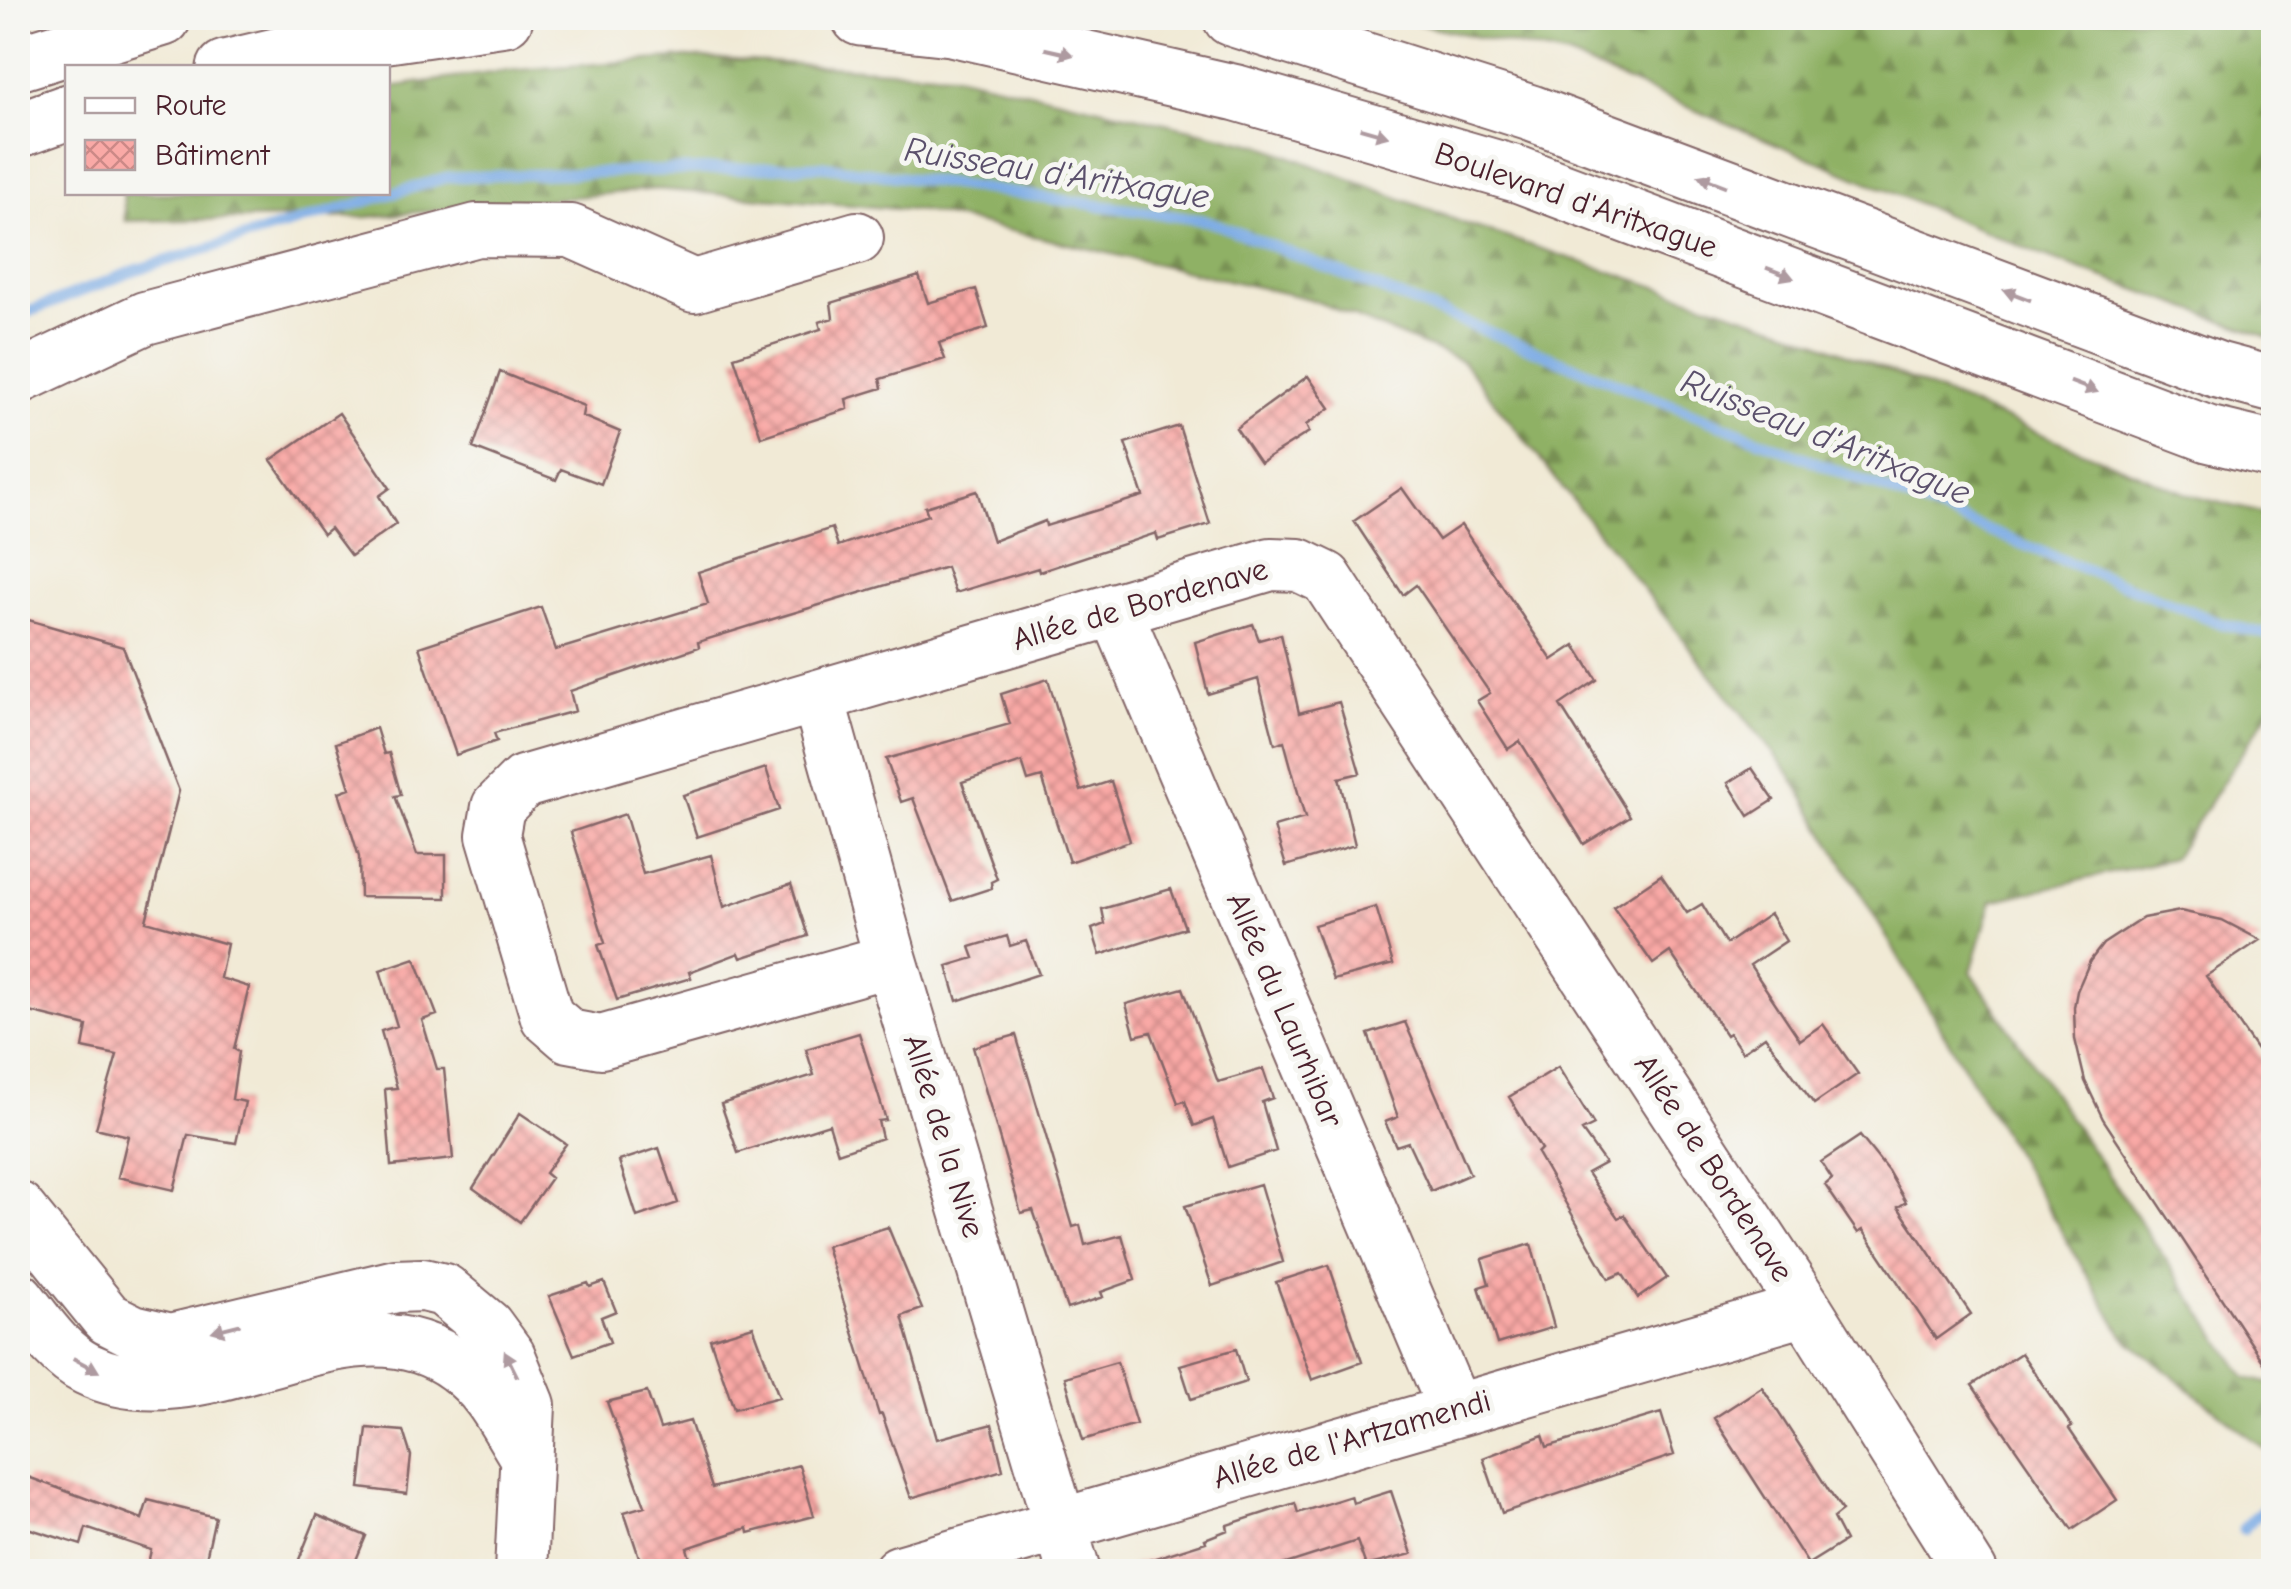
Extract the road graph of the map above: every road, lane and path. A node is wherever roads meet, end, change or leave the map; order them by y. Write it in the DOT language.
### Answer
graph roads {
  1 [pos="162,18"];
  2 [pos="504,18"];
  3 [pos="860,18"];
  4 [pos="1231,18"];
  5 [pos="18,64"];
  6 [pos="238,65"];
  7 [pos="65,113"];
  8 [pos="18,130"];
  9 [pos="857,238"];
  10 [pos="18,378"];
  11 [pos="2274,385"];
  12 [pos="2274,450"];
  13 [pos="1115,610"];
  14 [pos="818,698"];
  15 [pos="891,960"];
  16 [pos="18,1208"];
  17 [pos="18,1298"];
  18 [pos="1806,1308"];
  19 [pos="1455,1410"];
  20 [pos="526,1458"];
  21 [pos="1067,1548"];
  22 [pos="520,1572"];
  23 [pos="899,1572"];
  24 [pos="1971,1572"];
  1 -- 5 [label="main road"];
  2 -- 6 [label="main road"];
  3 -- 12 [label="main road, Boulevard d'Aritxague, one-way"];
  11 -- 4 [label="main road, Boulevard d'Aritxague, one-way"];
  7 -- 8 [label="main road"];
  9 -- 10 [label="street"];
  13 -- 14 [label="street, Allée de Bordenave"];
  13 -- 18 [label="street, Allée de Bordenave"];
  13 -- 19 [label="street, Allée du Laurhibar"];
  14 -- 15 [label="street, Allée de la Nive"];
  14 -- 15 [label="street, Allée de Bordenave"];
  15 -- 21 [label="street, Allée de la Nive"];
  20 -- 16 [label="street, one-way"];
  17 -- 20 [label="street, one-way"];
  18 -- 19 [label="street, Allée de l'Artzamendi"];
  18 -- 24 [label="street, Allée de Bordenave"];
  19 -- 21 [label="street, Allée de l'Artzamendi"];
  20 -- 22 [label="street"];
  21 -- 23 [label="street, Allée de l'Artzamendi"];
}
